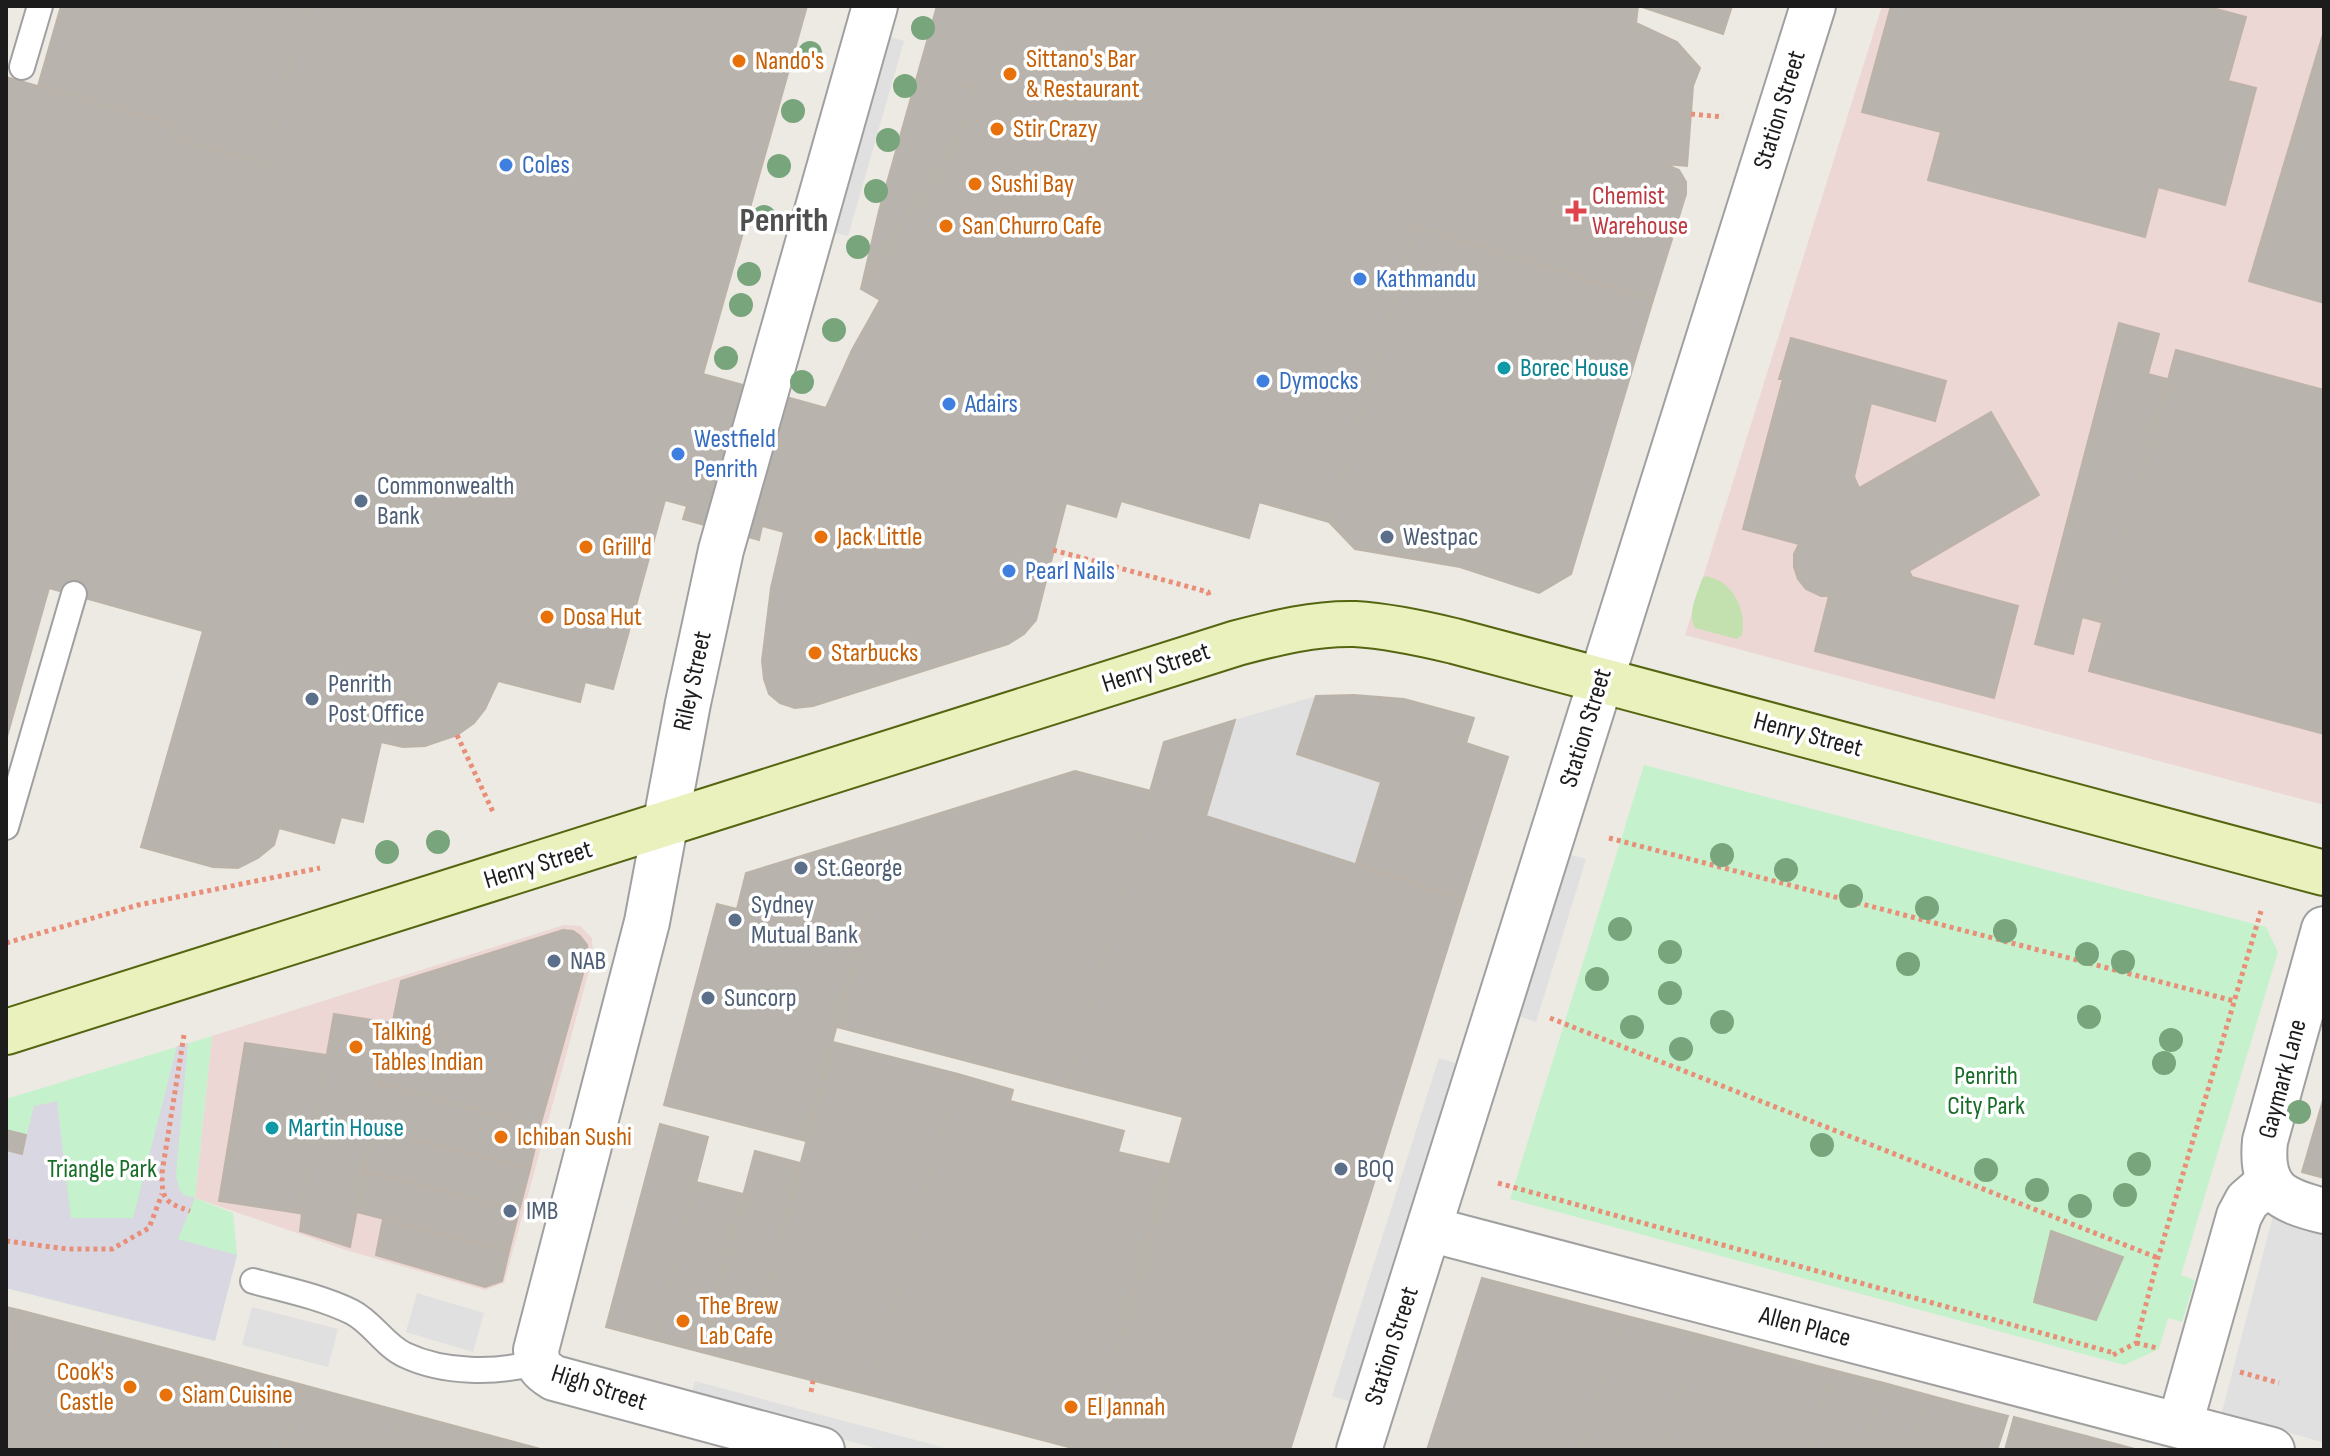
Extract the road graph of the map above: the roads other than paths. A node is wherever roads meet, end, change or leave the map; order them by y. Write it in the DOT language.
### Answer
graph roads {
  1 [pos="40,6"];
  2 [pos="875,6"];
  3 [pos="1812,11"];
  4 [pos="22,67"];
  5 [pos="74,594"];
  6 [pos="1601,679"];
  7 [pos="665,823"];
  8 [pos="6,827"];
  9 [pos="2324,873"];
  10 [pos="2324,929"];
  11 [pos="6,1032"];
  12 [pos="2269,1182"];
  13 [pos="2324,1211"];
  14 [pos="1429,1229"];
  15 [pos="253,1281"];
  16 [pos="537,1362"];
  17 [pos="2180,1424"];
  18 [pos="822,1450"];
  19 [pos="1359,1450"];
  20 [pos="2272,1450"];
  1 -- 4 [label="lane"];
  2 -- 7 [label="street, Riley Street"];
  3 -- 6 [label="street, Station Street"];
  5 -- 8 [label="lane"];
  6 -- 7 [label="main road, Henry Street"];
  6 -- 9 [label="main road, Henry Street"];
  6 -- 14 [label="street, Station Street"];
  7 -- 11 [label="main road, Henry Street"];
  7 -- 16 [label="street, Riley Street"];
  10 -- 12 [label="street, Gaymark Lane"];
  12 -- 13 [label="street"];
  12 -- 17 [label="street"];
  14 -- 17 [label="street, Allen Place"];
  14 -- 19 [label="street, Station Street"];
  15 -- 16 [label="lane, High Street"];
  16 -- 18 [label="street, High Street"];
  17 -- 20 [label="street, Allen Place"];
}
